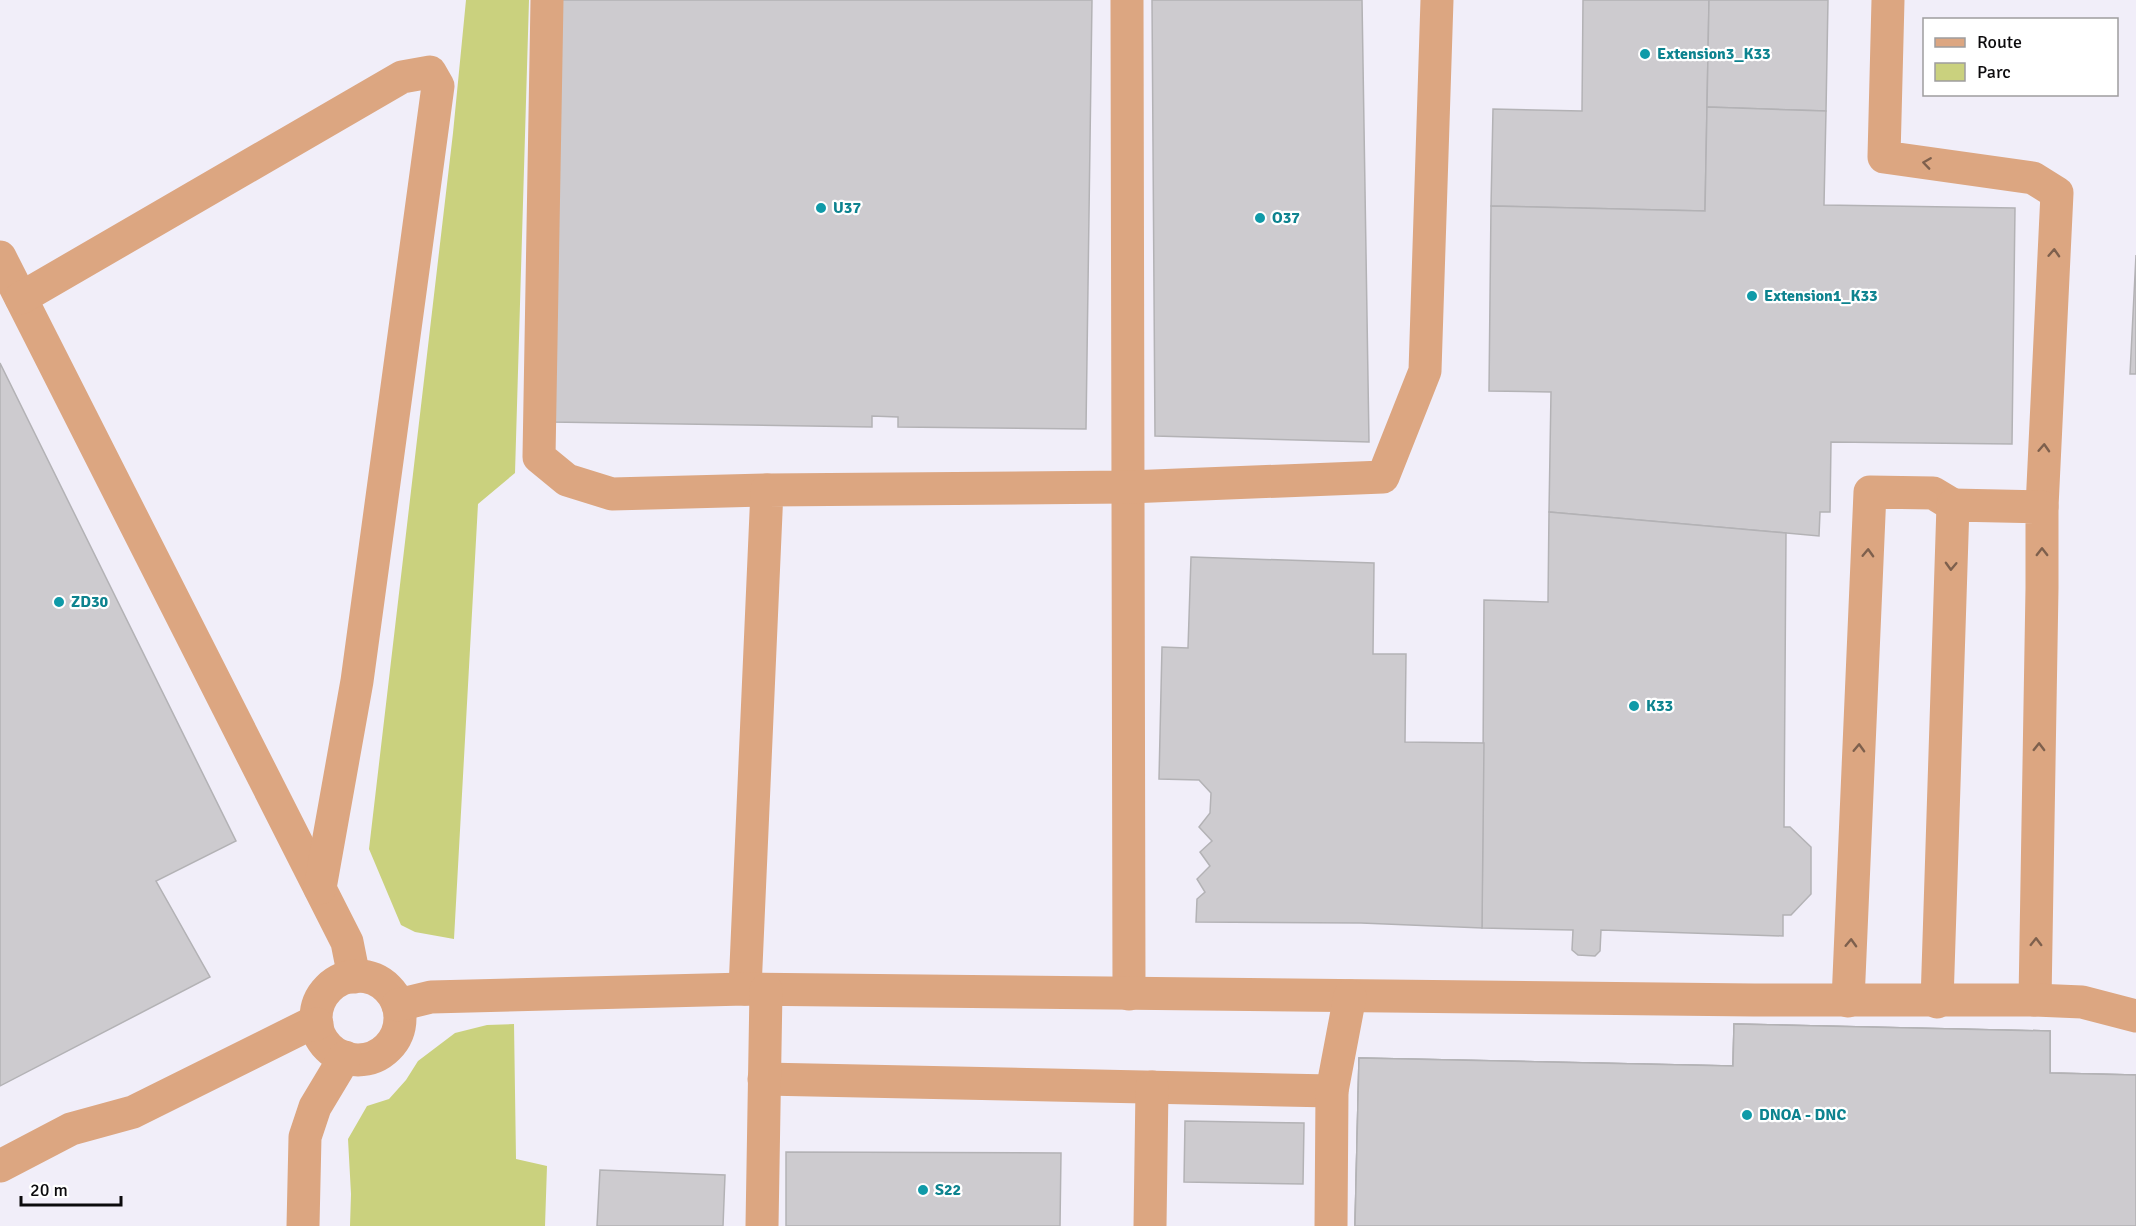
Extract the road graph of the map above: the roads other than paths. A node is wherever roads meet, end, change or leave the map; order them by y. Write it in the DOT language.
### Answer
graph roads {
  1 [pos="547,0"];
  2 [pos="1127,0"];
  3 [pos="1437,0"];
  4 [pos="1888,0"];
  5 [pos="0,257"];
  6 [pos="21,298"];
  7 [pos="1128,487"];
  8 [pos="767,490"];
  9 [pos="1953,505"];
  10 [pos="2042,507"];
  11 [pos="320,888"];
  12 [pos="354,977"];
  13 [pos="755,989"];
  14 [pos="1129,994"];
  15 [pos="1350,996"];
  16 [pos="2035,1000"];
  17 [pos="1848,1001"];
  18 [pos="1936,1002"];
  19 [pos="398,1005"];
  20 [pos="2136,1016"];
  21 [pos="317,1024"];
  22 [pos="345,1057"];
  23 [pos="764,1079"];
  24 [pos="1152,1087"];
  25 [pos="1332,1091"];
  26 [pos="0,1166"];
  27 [pos="303,1226"];
  28 [pos="762,1226"];
  29 [pos="1150,1226"];
  30 [pos="1331,1226"];
  1 -- 8 [label="street"];
  2 -- 7 [label="street"];
  3 -- 7 [label="street"];
  10 -- 4 [label="street, one-way"];
  5 -- 6 [label="street"];
  6 -- 11 [label="street"];
  6 -- 11 [label="street"];
  7 -- 8 [label="street"];
  7 -- 14 [label="street"];
  8 -- 13 [label="street"];
  9 -- 10 [label="street"];
  17 -- 9 [label="street, one-way"];
  9 -- 18 [label="street, one-way"];
  16 -- 10 [label="street, one-way"];
  11 -- 12 [label="street"];
  12 -- 19 [label="street"];
  12 -- 21 [label="street"];
  13 -- 14 [label="street"];
  13 -- 19 [label="street"];
  13 -- 23 [label="street"];
  14 -- 15 [label="street"];
  15 -- 17 [label="street"];
  15 -- 25 [label="street"];
  16 -- 18 [label="street"];
  16 -- 20 [label="street"];
  17 -- 18 [label="street"];
  19 -- 22 [label="street"];
  21 -- 22 [label="street"];
  21 -- 26 [label="street"];
  22 -- 27 [label="street"];
  23 -- 24 [label="street"];
  23 -- 28 [label="street"];
  24 -- 25 [label="street"];
  24 -- 29 [label="street"];
  25 -- 30 [label="street"];
}
